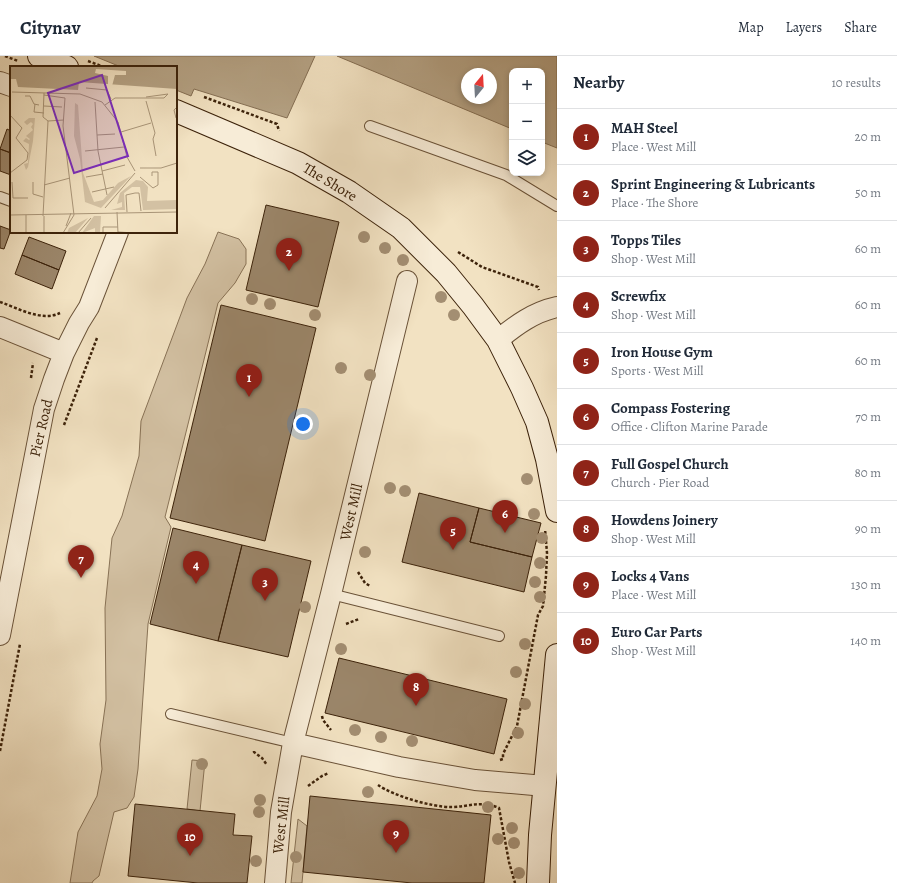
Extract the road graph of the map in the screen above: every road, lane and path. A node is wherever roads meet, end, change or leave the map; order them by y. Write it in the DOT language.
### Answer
graph roads {
  1 [pos="39,56"];
  2 [pos="75,63"];
  3 [pos="97,66"];
  4 [pos="0,82"];
  5 [pos="10,86"];
  6 [pos="201,96"];
  7 [pos="177,111"];
  8 [pos="370,126"];
  9 [pos="279,131"];
  10 [pos="0,197"];
  11 [pos="10,201"];
  12 [pos="557,206"];
  13 [pos="118,233"];
  14 [pos="457,252"];
  15 [pos="407,281"];
  16 [pos="0,302"];
  17 [pos="550,309"];
  18 [pos="63,312"];
  19 [pos="0,327"];
  20 [pos="98,336"];
  21 [pos="498,340"];
  22 [pos="64,353"];
  23 [pos="62,431"];
  24 [pos="551,518"];
  25 [pos="356,567"];
  26 [pos="331,594"];
  27 [pos="385,608"];
  28 [pos="343,627"];
  29 [pos="0,635"];
  30 [pos="499,636"];
  31 [pos="21,641"];
  32 [pos="557,655"];
  33 [pos="320,710"];
  34 [pos="171,714"];
  35 [pos="334,733"];
  36 [pos="293,743"];
  37 [pos="0,751"];
  38 [pos="498,761"];
  39 [pos="334,771"];
  40 [pos="372,781"];
  41 [pos="545,786"];
  42 [pos="306,788"];
  43 [pos="275,883"];
  44 [pos="515,883"];
  45 [pos="538,883"];
  1 -- 2 [label="street"];
  2 -- 3 [label="path"];
  4 -- 5 [label="street"];
  6 -- 9 [label="path"];
  7 -- 21 [label="street, The Shore"];
  8 -- 12 [label="lane"];
  10 -- 11 [label="lane"];
  13 -- 22 [label="street, Pier Road"];
  14 -- 17 [label="path"];
  15 -- 26 [label="street, West Mill"];
  16 -- 18 [label="path"];
  17 -- 21 [label="street"];
  19 -- 22 [label="street"];
  20 -- 23 [label="path"];
  21 -- 24 [label="street, The Shore"];
  22 -- 29 [label="street, Pier Road"];
  24 -- 38 [label="path"];
  25 -- 27 [label="path"];
  26 -- 27 [label="lane"];
  26 -- 36 [label="street, West Mill"];
  27 -- 28 [label="path"];
  27 -- 30 [label="lane"];
  31 -- 37 [label="path"];
  32 -- 41 [label="street"];
  33 -- 35 [label="path"];
  34 -- 36 [label="lane"];
  36 -- 41 [label="street"];
  36 -- 43 [label="street, West Mill"];
  39 -- 42 [label="path"];
  40 -- 44 [label="path"];
  41 -- 45 [label="street"];
}
